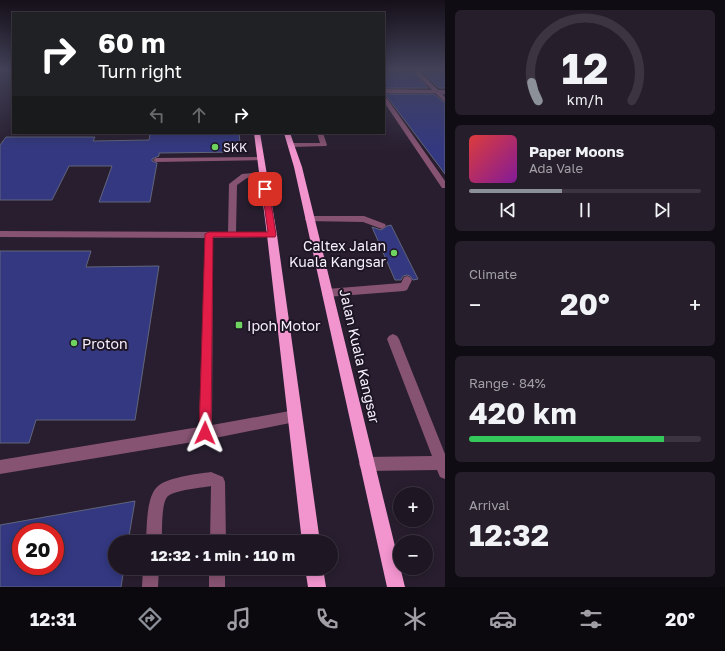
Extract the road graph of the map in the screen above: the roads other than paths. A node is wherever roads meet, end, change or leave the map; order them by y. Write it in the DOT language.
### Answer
graph roads {
  1 [pos="385,99"];
  2 [pos="257,134"];
  3 [pos="320,134"];
  4 [pos="289,139"];
  5 [pos="261,159"];
  6 [pos="156,160"];
  7 [pos="263,174"];
  8 [pos="445,186"];
  9 [pos="309,219"];
  10 [pos="382,226"];
  11 [pos="0,234"];
  12 [pos="209,234"];
  13 [pos="232,234"];
  14 [pos="272,235"];
  15 [pos="408,280"];
  16 [pos="327,293"];
  17 [pos="393,339"];
  18 [pos="295,416"];
  19 [pos="205,433"];
  20 [pos="366,464"];
  21 [pos="444,466"];
  22 [pos="0,467"];
  23 [pos="155,535"];
  24 [pos="218,535"];
  25 [pos="310,535"];
  26 [pos="151,575"];
  27 [pos="218,575"];
  28 [pos="315,575"];
  29 [pos="150,587"];
  30 [pos="217,587"];
  31 [pos="317,587"];
  32 [pos="396,587"];
  1 -- 8 [label="street"];
  2 -- 5 [label="highway"];
  3 -- 4 [label="street"];
  4 -- 9 [label="highway, Jalan Kuala Kangsar"];
  5 -- 6 [label="street"];
  5 -- 7 [label="highway"];
  7 -- 13 [label="street"];
  7 -- 14 [label="highway"];
  9 -- 10 [label="street"];
  9 -- 16 [label="highway, Jalan Kuala Kangsar"];
  11 -- 12 [label="street"];
  12 -- 13 [label="street"];
  12 -- 19 [label="street"];
  13 -- 14 [label="street"];
  14 -- 18 [label="highway"];
  15 -- 16 [label="street"];
  16 -- 20 [label="highway, Jalan Kuala Kangsar"];
  17 -- 21 [label="street"];
  18 -- 19 [label="street"];
  18 -- 25 [label="highway"];
  19 -- 22 [label="street"];
  20 -- 21 [label="street"];
  20 -- 32 [label="highway, Jalan Kuala Kangsar"];
  23 -- 24 [label="street"];
  26 -- 29 [label="street"];
  27 -- 30 [label="street"];
  28 -- 31 [label="highway"];
}
